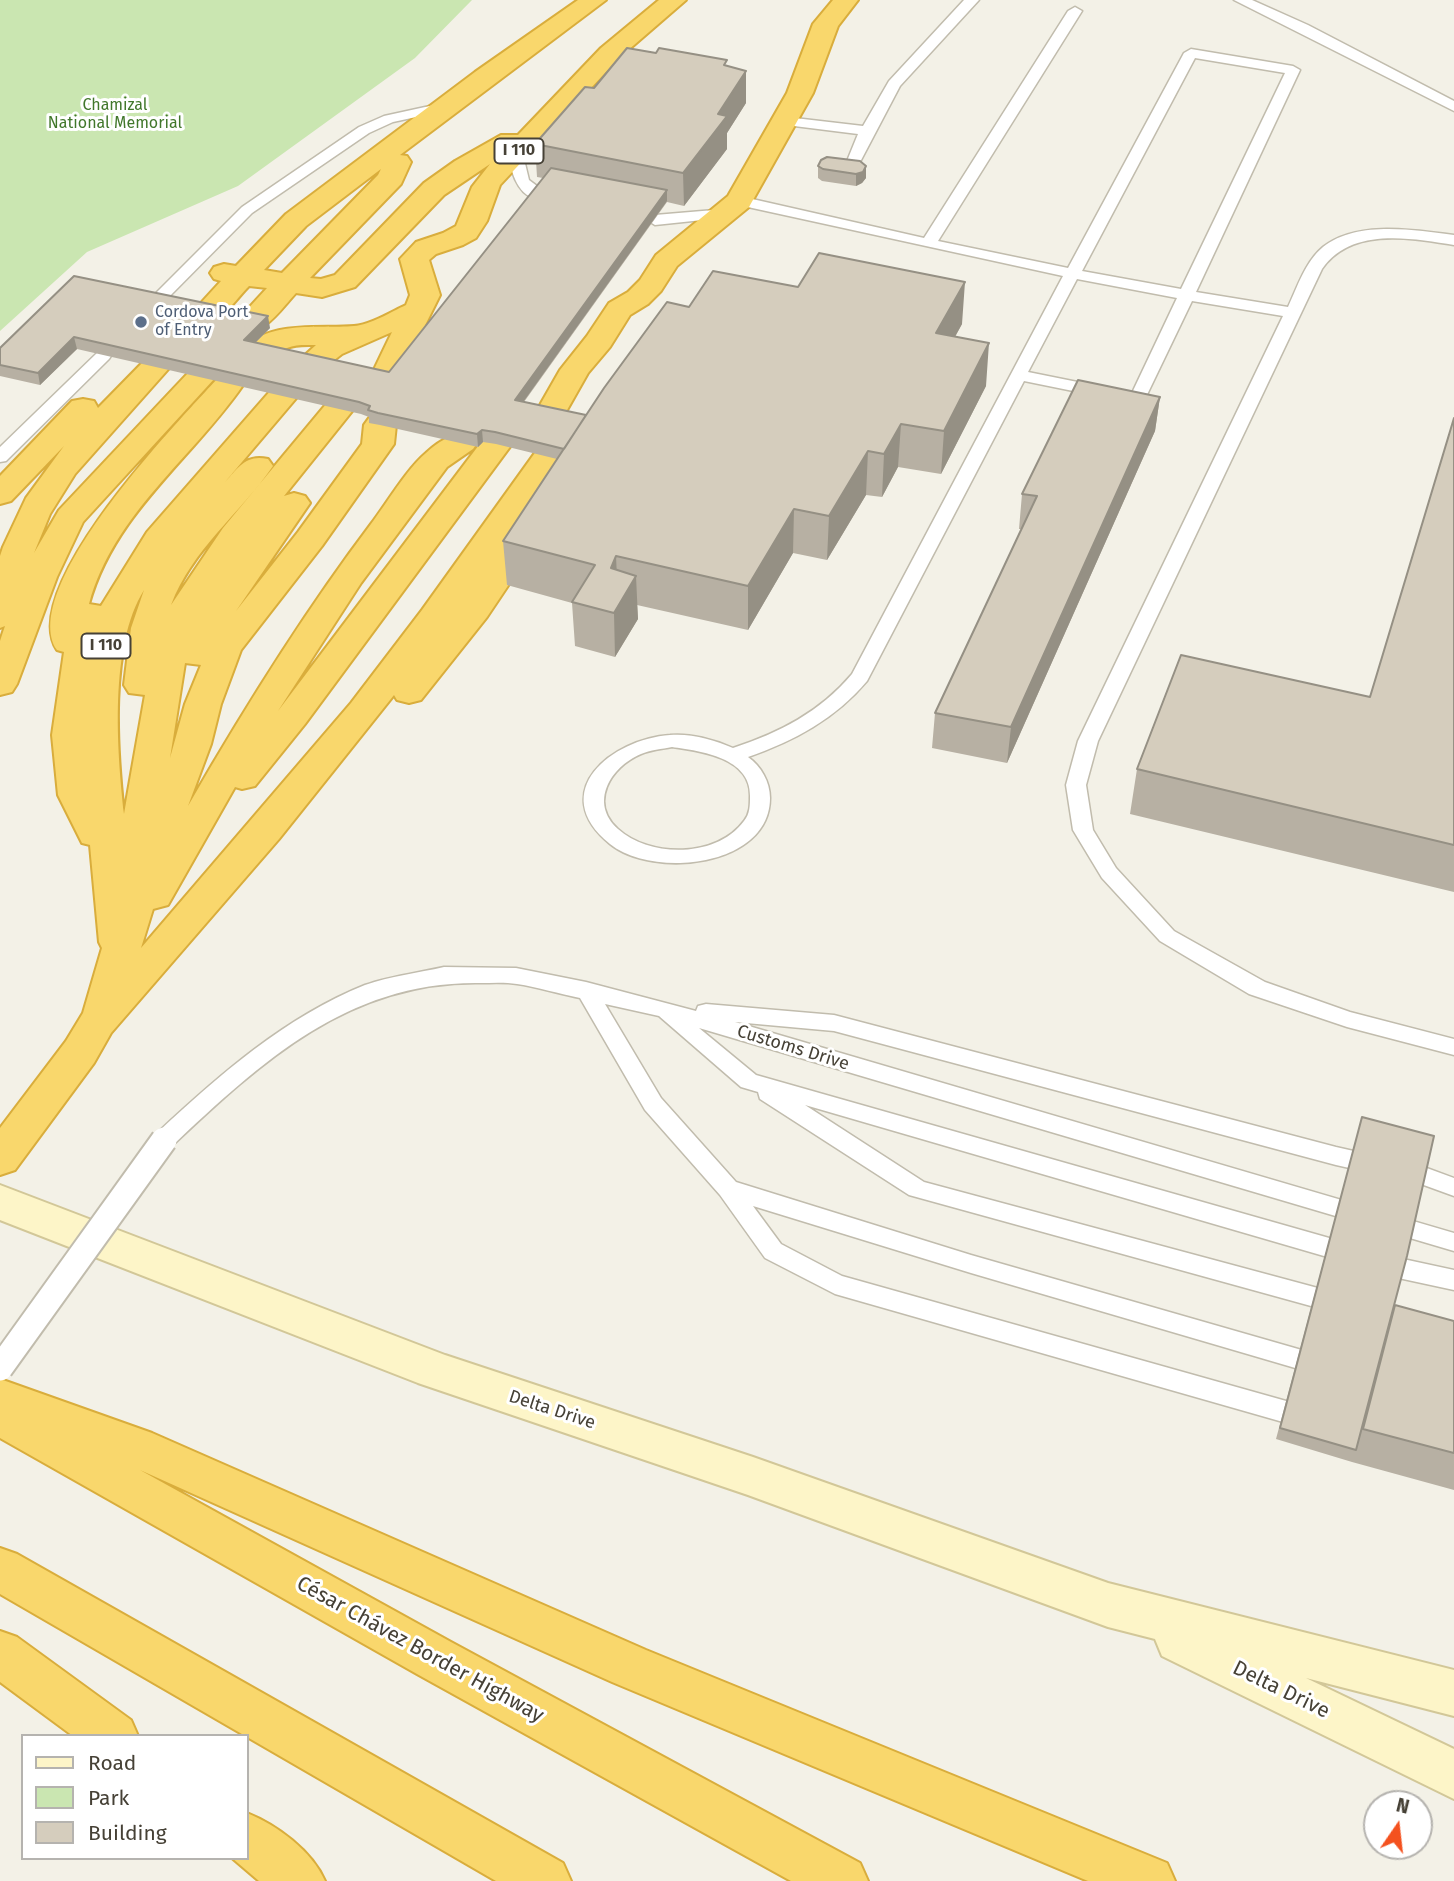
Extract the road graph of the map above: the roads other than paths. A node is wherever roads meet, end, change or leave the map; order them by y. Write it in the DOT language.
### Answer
graph roads {
  1 [pos="555,0"];
  2 [pos="594,0"];
  3 [pos="674,0"];
  4 [pos="846,0"];
  5 [pos="972,0"];
  6 [pos="1241,0"];
  7 [pos="1076,12"];
  8 [pos="484,78"];
  9 [pos="448,106"];
  10 [pos="1454,107"];
  11 [pos="786,121"];
  12 [pos="545,123"];
  13 [pos="417,130"];
  14 [pos="867,131"];
  15 [pos="516,155"];
  16 [pos="854,161"];
  17 [pos="541,195"];
  18 [pos="732,208"];
  19 [pos="654,220"];
  20 [pos="1454,240"];
  21 [pos="929,243"];
  22 [pos="1072,272"];
  23 [pos="230,274"];
  24 [pos="281,282"];
  25 [pos="1185,295"];
  26 [pos="416,311"];
  27 [pos="1292,313"];
  28 [pos="203,315"];
  29 [pos="360,336"];
  30 [pos="255,354"];
  31 [pos="297,364"];
  32 [pos="1018,375"];
  33 [pos="244,388"];
  34 [pos="583,389"];
  35 [pos="462,442"];
  36 [pos="0,457"];
  37 [pos="0,494"];
  38 [pos="0,617"];
  39 [pos="0,684"];
  40 [pos="153,745"];
  41 [pos="733,755"];
  42 [pos="185,846"];
  43 [pos="108,861"];
  44 [pos="119,954"];
  45 [pos="586,990"];
  46 [pos="662,1009"];
  47 [pos="89,1037"];
  48 [pos="1454,1048"];
  49 [pos="749,1081"];
  50 [pos="0,1158"];
  51 [pos="1454,1187"];
  52 [pos="727,1189"];
  53 [pos="0,1202"];
  54 [pos="1454,1242"];
  55 [pos="1454,1280"];
  56 [pos="1366,1311"];
  57 [pos="0,1368"];
  58 [pos="1348,1373"];
  59 [pos="0,1398"];
  60 [pos="0,1415"];
  61 [pos="1335,1426"];
  62 [pos="0,1569"];
  63 [pos="1108,1605"];
  64 [pos="0,1653"];
  65 [pos="1454,1693"];
  66 [pos="110,1734"];
  67 [pos="1454,1775"];
  68 [pos="248,1839"];
  69 [pos="299,1881"];
  70 [pos="545,1881"];
  71 [pos="842,1881"];
  72 [pos="1149,1881"];
  1 -- 8 [label="highway"];
  2 -- 8 [label="highway"];
  3 -- 12 [label="highway, I 110"];
  4 -- 11 [label="highway"];
  5 -- 14 [label="lane"];
  6 -- 10 [label="lane"];
  7 -- 21 [label="lane"];
  8 -- 9 [label="highway"];
  9 -- 13 [label="highway"];
  9 -- 28 [label="lane"];
  11 -- 14 [label="lane"];
  11 -- 18 [label="highway"];
  12 -- 15 [label="highway, I 110"];
  12 -- 24 [label="highway"];
  13 -- 23 [label="highway"];
  13 -- 24 [label="highway"];
  14 -- 16 [label="lane"];
  15 -- 17 [label="lane"];
  15 -- 26 [label="highway, I 110"];
  18 -- 19 [label="lane"];
  18 -- 21 [label="lane"];
  18 -- 34 [label="highway"];
  20 -- 27 [label="lane"];
  21 -- 22 [label="lane"];
  22 -- 25 [label="lane"];
  22 -- 25 [label="lane"];
  22 -- 32 [label="lane"];
  23 -- 24 [label="highway"];
  23 -- 28 [label="highway"];
  24 -- 28 [label="highway"];
  25 -- 27 [label="lane"];
  25 -- 32 [label="lane"];
  26 -- 26 [label="highway, I 110"];
  26 -- 29 [label="highway"];
  27 -- 48 [label="lane"];
  29 -- 30 [label="highway"];
  29 -- 31 [label="highway"];
  32 -- 41 [label="lane"];
  33 -- 36 [label="lane"];
  33 -- 37 [label="highway"];
  33 -- 38 [label="highway"];
  33 -- 39 [label="highway"];
  33 -- 40 [label="highway, I 110"];
  33 -- 40 [label="highway, I 110"];
  33 -- 43 [label="highway, I 110"];
  33 -- 43 [label="highway, I 110"];
  33 -- 44 [label="highway, I 110"];
  34 -- 34 [label="highway"];
  35 -- 42 [label="highway"];
  40 -- 44 [label="highway, I 110"];
  41 -- 41 [label="lane"];
  42 -- 44 [label="highway"];
  42 -- 47 [label="highway"];
  43 -- 44 [label="highway, I 110"];
  44 -- 47 [label="highway, I 110"];
  45 -- 46 [label="lane, Customs Drive"];
  45 -- 52 [label="lane"];
  45 -- 57 [label="lane, Customs Drive, bridge"];
  46 -- 49 [label="lane"];
  46 -- 51 [label="lane"];
  46 -- 54 [label="lane, Customs Drive"];
  47 -- 50 [label="highway"];
  49 -- 55 [label="lane"];
  49 -- 56 [label="lane"];
  52 -- 58 [label="lane"];
  52 -- 61 [label="lane"];
  53 -- 63 [label="main road, Delta Drive"];
  59 -- 72 [label="highway"];
  60 -- 71 [label="highway, César Chávez Border Highway"];
  62 -- 70 [label="highway"];
  63 -- 65 [label="main road, Delta Drive"];
  63 -- 67 [label="main road, Delta Drive"];
  64 -- 66 [label="highway"];
  68 -- 69 [label="highway"];
}
